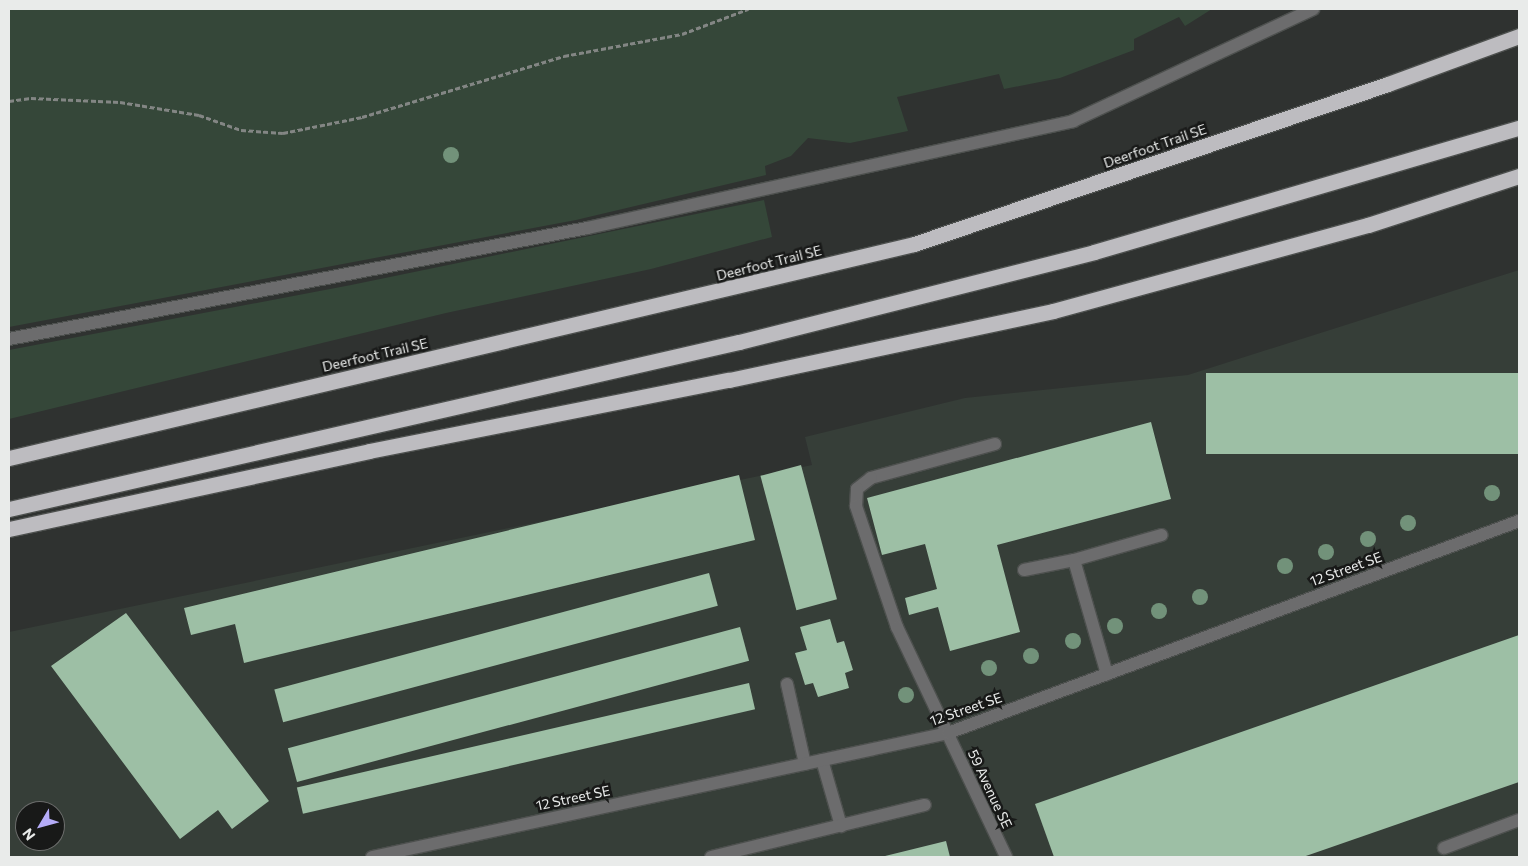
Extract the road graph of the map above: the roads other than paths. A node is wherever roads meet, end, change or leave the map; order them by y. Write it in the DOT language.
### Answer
graph roads {
  1 [pos="1307,10"];
  2 [pos="1519,36"];
  3 [pos="1519,128"];
  4 [pos="1519,176"];
  5 [pos="9,339"];
  6 [pos="996,444"];
  7 [pos="9,458"];
  8 [pos="9,509"];
  9 [pos="1519,521"];
  10 [pos="9,529"];
  11 [pos="1162,535"];
  12 [pos="1074,560"];
  13 [pos="1024,570"];
  14 [pos="1108,674"];
  15 [pos="788,684"];
  16 [pos="948,733"];
  17 [pos="822,760"];
  18 [pos="805,764"];
  19 [pos="925,805"];
  20 [pos="1519,820"];
  21 [pos="841,826"];
  22 [pos="1444,848"];
  23 [pos="372,857"];
  24 [pos="711,857"];
  25 [pos="1006,857"];
  1 -- 5 [label="street"];
  2 -- 7 [label="highway, Deerfoot Trail SE"];
  3 -- 8 [label="highway"];
  4 -- 10 [label="highway"];
  6 -- 16 [label="street, 59 Avenue SE"];
  9 -- 14 [label="street, 12 Street SE"];
  11 -- 12 [label="street"];
  12 -- 13 [label="street"];
  12 -- 14 [label="street"];
  14 -- 16 [label="street, 12 Street SE"];
  15 -- 18 [label="street"];
  16 -- 17 [label="street, 12 Street SE"];
  16 -- 25 [label="street, 59 Avenue SE"];
  17 -- 18 [label="street, 12 Street SE"];
  17 -- 21 [label="street"];
  18 -- 23 [label="street, 12 Street SE"];
  19 -- 21 [label="street"];
  20 -- 22 [label="street"];
  21 -- 24 [label="street"];
}
